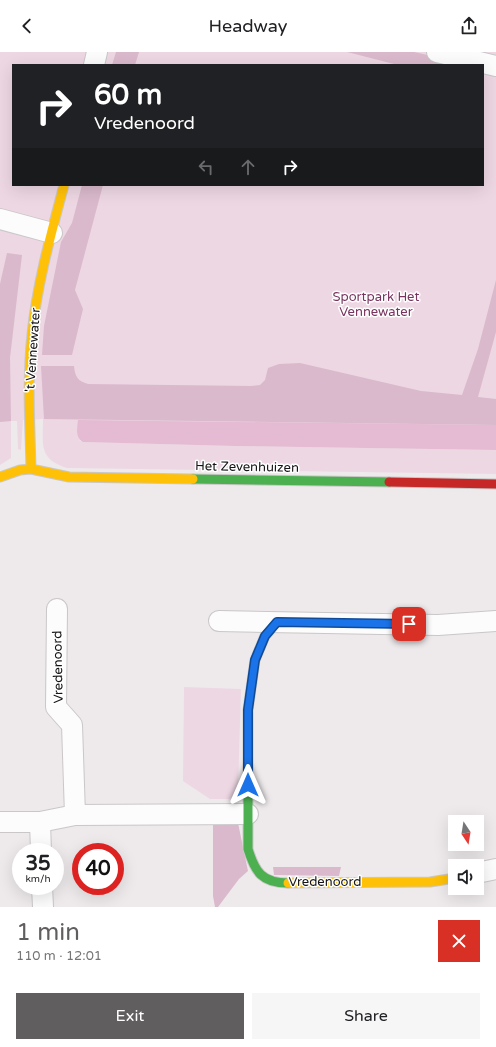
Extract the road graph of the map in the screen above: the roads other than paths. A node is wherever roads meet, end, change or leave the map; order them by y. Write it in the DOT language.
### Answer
graph roads {
  1 [pos="437,52"];
  2 [pos="496,66"];
  3 [pos="64,186"];
  4 [pos="0,220"];
  5 [pos="52,233"];
  6 [pos="31,469"];
  7 [pos="0,477"];
  8 [pos="496,484"];
  9 [pos="57,609"];
  10 [pos="219,620"];
  11 [pos="496,621"];
  12 [pos="277,622"];
  13 [pos="248,814"];
  14 [pos="75,815"];
  15 [pos="0,822"];
  16 [pos="40,822"];
  17 [pos="41,843"];
  18 [pos="496,869"];
  19 [pos="484,872"];
  20 [pos="448,879"];
  21 [pos="42,895"];
  22 [pos="43,907"];
  1 -- 2 [label="street"];
  3 -- 5 [label="street, 't Vennewater"];
  4 -- 5 [label="street"];
  5 -- 6 [label="street, 't Vennewater"];
  6 -- 7 [label="street, Het Zevenhuizen"];
  6 -- 8 [label="street, Het Zevenhuizen"];
  9 -- 14 [label="street, Vredenoord"];
  10 -- 12 [label="street"];
  11 -- 12 [label="street"];
  12 -- 13 [label="street, Vredenoord"];
  13 -- 14 [label="street"];
  13 -- 20 [label="street, Vredenoord"];
  14 -- 16 [label="street"];
  15 -- 16 [label="street"];
  16 -- 17 [label="street"];
  18 -- 19 [label="street"];
  21 -- 22 [label="street"];
}
